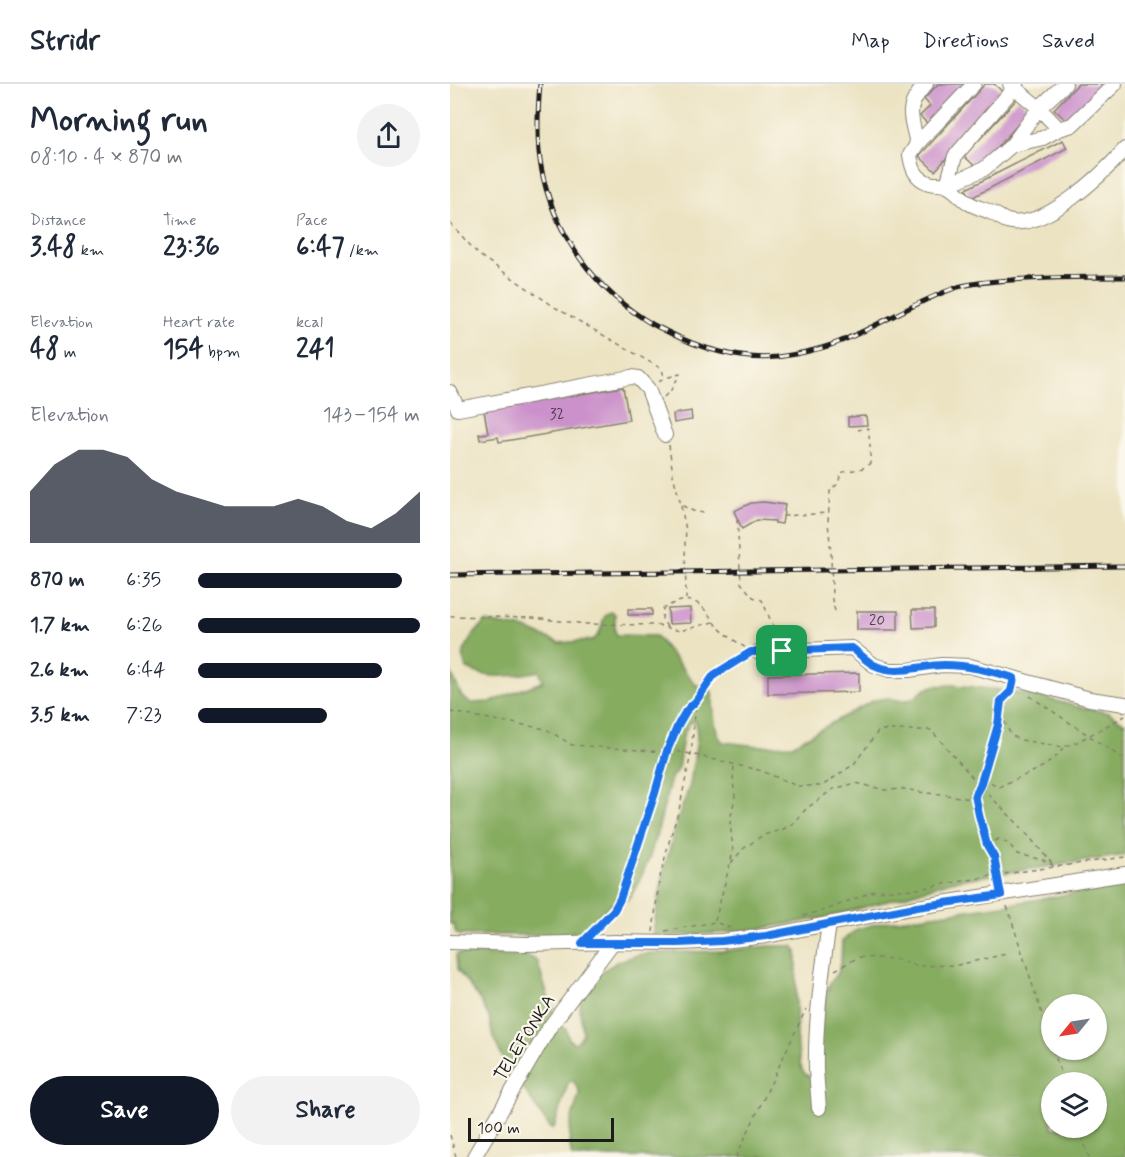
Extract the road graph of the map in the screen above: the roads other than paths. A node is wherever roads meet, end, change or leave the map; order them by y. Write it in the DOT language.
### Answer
graph roads {
  1 [pos="926,84"];
  2 [pos="974,84"];
  3 [pos="1045,84"];
  4 [pos="1115,84"];
  5 [pos="1013,85"];
  6 [pos="1061,89"];
  7 [pos="1039,108"];
  8 [pos="1059,129"];
  9 [pos="917,144"];
  10 [pos="1012,145"];
  11 [pos="1125,149"];
  12 [pos="947,185"];
  13 [pos="450,392"];
  14 [pos="665,435"];
  15 [pos="758,652"];
  16 [pos="1125,704"];
  17 [pos="1125,874"];
  18 [pos="829,924"];
  19 [pos="450,942"];
  20 [pos="613,942"];
  21 [pos="819,1108"];
  22 [pos="474,1157"];
  1 -- 9 [label="street"];
  2 -- 9 [label="street"];
  3 -- 6 [label="street"];
  4 -- 8 [label="street"];
  5 -- 7 [label="street"];
  5 -- 12 [label="street"];
  6 -- 7 [label="street"];
  7 -- 8 [label="street"];
  7 -- 10 [label="street"];
  8 -- 10 [label="street"];
  9 -- 12 [label="street"];
  10 -- 12 [label="street"];
  11 -- 12 [label="street"];
  13 -- 14 [label="street"];
  15 -- 16 [label="street"];
  17 -- 18 [label="street"];
  18 -- 20 [label="street"];
  18 -- 21 [label="street"];
  19 -- 20 [label="street"];
  20 -- 22 [label="street, TELEFONKA"];
}
